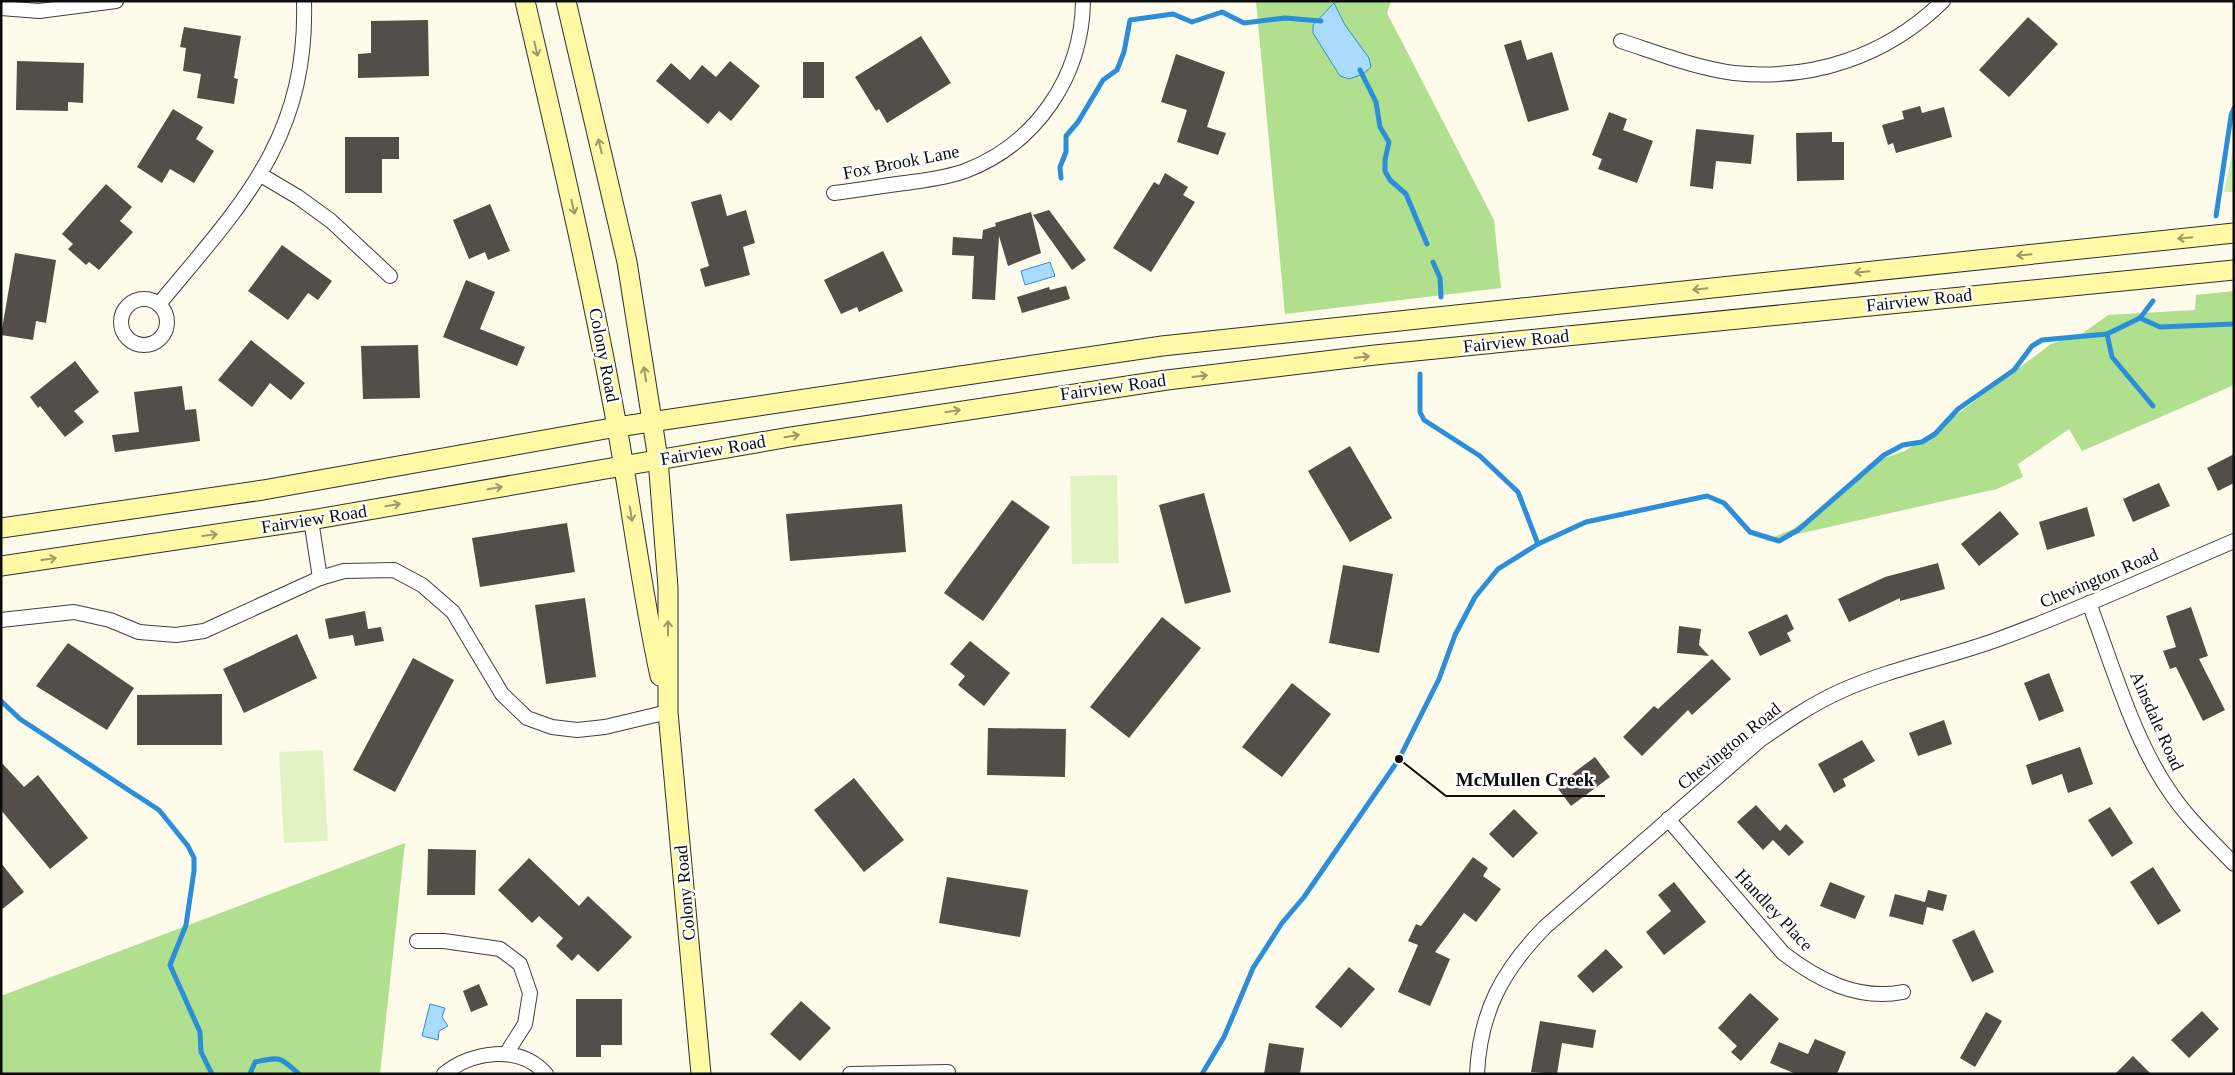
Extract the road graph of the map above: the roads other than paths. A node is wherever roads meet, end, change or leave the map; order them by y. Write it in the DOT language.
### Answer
graph roads {
  1 [pos="116,1"];
  2 [pos="304,1"];
  3 [pos="525,1"];
  4 [pos="566,1"];
  5 [pos="1083,1"];
  6 [pos="1943,1"];
  7 [pos="1,8"];
  8 [pos="1621,41"];
  9 [pos="261,175"];
  10 [pos="834,193"];
  11 [pos="2234,233"];
  12 [pos="2234,270"];
  13 [pos="390,276"];
  14 [pos="159,304"];
  15 [pos="653,422"];
  16 [pos="618,427"];
  17 [pos="658,459"];
  18 [pos="623,466"];
  19 [pos="311,520"];
  20 [pos="1,528"];
  21 [pos="2234,541"];
  22 [pos="1,566"];
  23 [pos="320,578"];
  24 [pos="2089,603"];
  25 [pos="1,620"];
  26 [pos="668,712"];
  27 [pos="1668,819"];
  28 [pos="2234,864"];
  29 [pos="417,941"];
  30 [pos="1903,992"];
  31 [pos="506,1054"];
  32 [pos="948,1072"];
  33 [pos="444,1074"];
  34 [pos="546,1074"];
  35 [pos="701,1074"];
  36 [pos="850,1074"];
  37 [pos="1477,1074"];
  1 -- 7 [label="street"];
  2 -- 9 [label="street"];
  3 -- 16 [label="main road, Colony Road, one-way"];
  15 -- 4 [label="main road, Colony Road, one-way"];
  5 -- 10 [label="street, Fox Brook Lane"];
  6 -- 8 [label="street"];
  9 -- 13 [label="street"];
  9 -- 14 [label="street"];
  11 -- 15 [label="main road, Fairview Road, one-way"];
  17 -- 12 [label="main road, Fairview Road, one-way"];
  15 -- 16 [label="main road, Fairview Road"];
  15 -- 17 [label="main road, Colony Road"];
  16 -- 18 [label="main road, Colony Road"];
  16 -- 20 [label="main road, Fairview Road"];
  17 -- 18 [label="main road, Fairview Road"];
  26 -- 17 [label="main road, Colony Road, one-way"];
  19 -- 18 [label="main road, Fairview Road, one-way"];
  18 -- 26 [label="main road, Colony Road, one-way"];
  22 -- 19 [label="main road, Fairview Road, one-way"];
  19 -- 23 [label="street"];
  21 -- 24 [label="street, Chevington Road"];
  23 -- 25 [label="street"];
  23 -- 26 [label="street"];
  24 -- 27 [label="street, Chevington Road"];
  24 -- 28 [label="street, Ainsdale Road"];
  26 -- 35 [label="main road, Colony Road"];
  27 -- 30 [label="street, Handley Place"];
  27 -- 37 [label="street, Chevington Road"];
  29 -- 31 [label="street"];
  31 -- 33 [label="street"];
  31 -- 34 [label="street"];
  32 -- 36 [label="street"];
}
